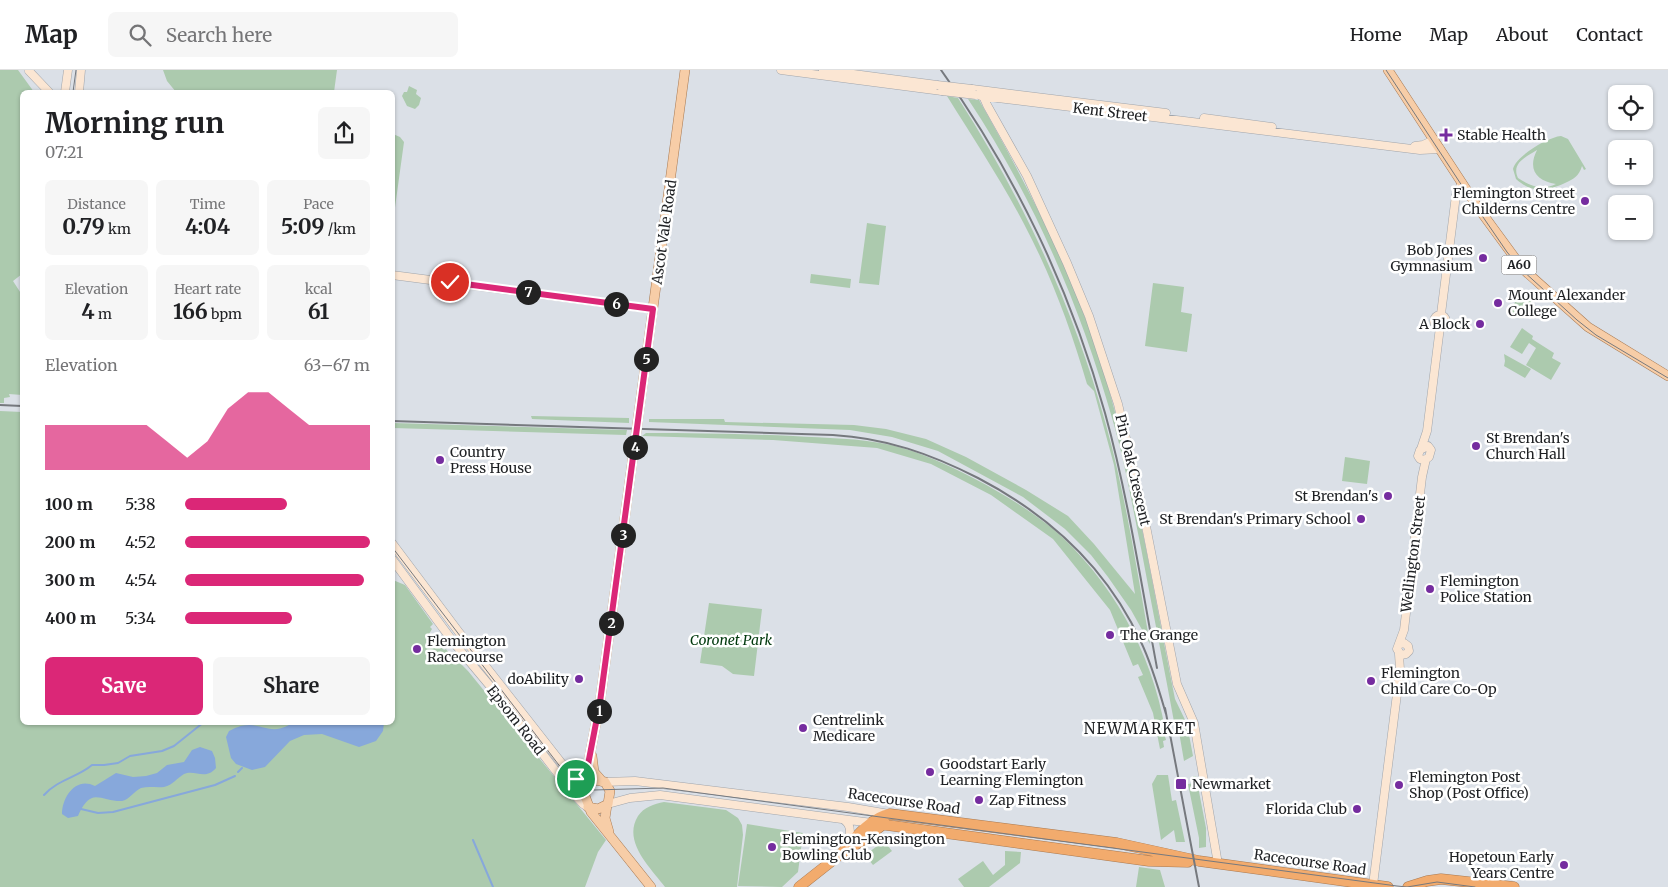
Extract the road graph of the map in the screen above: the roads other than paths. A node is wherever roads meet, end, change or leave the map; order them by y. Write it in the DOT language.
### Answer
graph roads {
  1 [pos="29,70"];
  2 [pos="68,70"];
  3 [pos="81,70"];
  4 [pos="686,70"];
  5 [pos="781,70"];
  6 [pos="823,70"];
  7 [pos="1388,70"];
  8 [pos="940,88"];
  9 [pos="41,90"];
  10 [pos="47,90"];
  11 [pos="65,90"];
  12 [pos="79,90"];
  13 [pos="977,93"];
  14 [pos="1434,140"];
  15 [pos="1440,149"];
  16 [pos="1462,183"];
  17 [pos="395,275"];
  18 [pos="653,309"];
  19 [pos="1668,376"];
  20 [pos="395,548"];
  21 [pos="395,563"];
  22 [pos="592,751"];
  23 [pos="603,781"];
  24 [pos="587,785"];
  25 [pos="744,794"];
  26 [pos="607,804"];
  27 [pos="742,806"];
  28 [pos="588,807"];
  29 [pos="891,814"];
  30 [pos="844,820"];
  31 [pos="877,824"];
  32 [pos="998,828"];
  33 [pos="610,834"];
  34 [pos="998,840"];
  35 [pos="1123,844"];
  36 [pos="842,852"];
  37 [pos="1121,857"];
  38 [pos="1199,861"];
  39 [pos="1218,864"];
  40 [pos="1373,885"];
  41 [pos="651,887"];
  42 [pos="799,887"];
  43 [pos="1388,887"];
  44 [pos="1408,887"];
  45 [pos="1514,887"];
  1 -- 9 [label="street"];
  1 -- 10 [label="street"];
  2 -- 11 [label="street"];
  3 -- 12 [label="street"];
  4 -- 18 [label="main road, Ascot Vale Road"];
  5 -- 8 [label="street, Kent Street"];
  6 -- 8 [label="street, Kent Street"];
  7 -- 14 [label="main road, A60"];
  8 -- 13 [label="street, Kent Street, bridge"];
  13 -- 14 [label="street, Kent Street"];
  13 -- 15 [label="street, Kent Street"];
  13 -- 39 [label="street, Pin Oak Crescent"];
  14 -- 15 [label="main road, A60"];
  15 -- 16 [label="main road, A60"];
  16 -- 19 [label="main road, A60"];
  16 -- 40 [label="street, Wellington Street"];
  17 -- 18 [label="street"];
  18 -- 22 [label="main road, Ascot Vale Road"];
  20 -- 24 [label="street, Epsom Road"];
  21 -- 28 [label="street, Epsom Road"];
  22 -- 23 [label="main road, Ascot Vale Road"];
  22 -- 24 [label="main road, Ascot Vale Road"];
  23 -- 24 [label="main road"];
  23 -- 25 [label="street, Racecourse Road"];
  23 -- 26 [label="main road"];
  24 -- 28 [label="main road"];
  25 -- 27 [label="street"];
  25 -- 29 [label="street, Racecourse Road"];
  26 -- 27 [label="street, Racecourse Road"];
  26 -- 28 [label="main road"];
  26 -- 33 [label="main road, Epsom Road"];
  27 -- 30 [label="street, Racecourse Road"];
  28 -- 33 [label="main road, Epsom Road"];
  29 -- 31 [label="highway"];
  29 -- 32 [label="highway, Racecourse Road"];
  30 -- 31 [label="street, Racecourse Road"];
  30 -- 36 [label="street"];
  31 -- 34 [label="highway, Racecourse Road"];
  31 -- 36 [label="highway"];
  32 -- 34 [label="highway"];
  32 -- 35 [label="highway, Racecourse Road"];
  33 -- 41 [label="main road, Epsom Road"];
  34 -- 37 [label="highway, Racecourse Road"];
  35 -- 37 [label="highway"];
  35 -- 38 [label="highway, Racecourse Road"];
  36 -- 42 [label="highway"];
  37 -- 38 [label="highway, Racecourse Road"];
  38 -- 39 [label="highway, Racecourse Road"];
  39 -- 40 [label="highway, Racecourse Road"];
  40 -- 43 [label="highway, Racecourse Road"];
  44 -- 45 [label="highway"];
}
